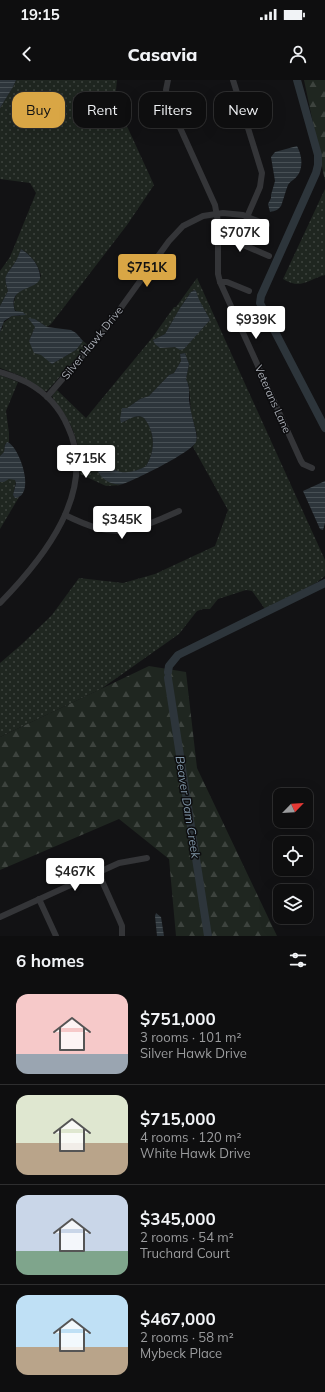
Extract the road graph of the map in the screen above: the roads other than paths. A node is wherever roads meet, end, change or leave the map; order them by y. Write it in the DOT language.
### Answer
graph roads {
  1 [pos="168,80"];
  2 [pos="233,80"];
  3 [pos="217,213"];
  4 [pos="247,217"];
  5 [pos="267,225"];
  6 [pos="218,234"];
  7 [pos="269,256"];
  8 [pos="220,282"];
  9 [pos="249,291"];
  10 [pos="0,372"];
  11 [pos="47,396"];
  12 [pos="312,468"];
  13 [pos="179,512"];
  14 [pos="65,514"];
  15 [pos="0,603"];
  16 [pos="147,858"];
  17 [pos="98,872"];
  18 [pos="39,899"];
  19 [pos="0,917"];
  20 [pos="56,936"];
  21 [pos="122,936"];
  1 -- 3 [label="street, Veterans Lane"];
  2 -- 4 [label="street"];
  3 -- 4 [label="street, Silver Hawk Drive"];
  3 -- 6 [label="street, Veterans Lane"];
  3 -- 11 [label="street, Silver Hawk Drive"];
  4 -- 5 [label="street, Silver Hawk Drive"];
  6 -- 7 [label="street"];
  6 -- 8 [label="street, Veterans Lane"];
  8 -- 9 [label="street"];
  8 -- 12 [label="street, Veterans Lane"];
  10 -- 11 [label="street"];
  11 -- 14 [label="street"];
  13 -- 14 [label="street"];
  14 -- 15 [label="street"];
  16 -- 17 [label="street"];
  17 -- 18 [label="street"];
  17 -- 21 [label="street"];
  18 -- 19 [label="street"];
  18 -- 20 [label="street"];
}
